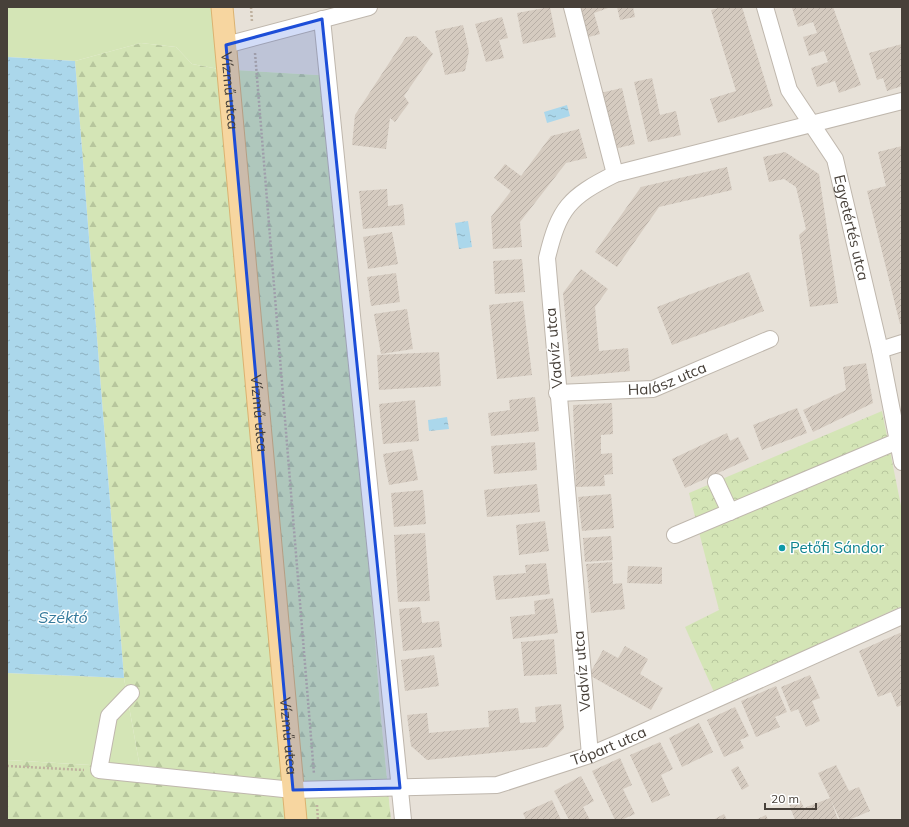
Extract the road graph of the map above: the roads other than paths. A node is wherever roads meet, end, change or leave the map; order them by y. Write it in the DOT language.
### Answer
graph roads {
  1 [pos="222,7"];
  2 [pos="369,7"];
  3 [pos="572,7"];
  4 [pos="765,7"];
  5 [pos="322,20"];
  6 [pos="226,45"];
  7 [pos="902,101"];
  8 [pos="813,125"];
  9 [pos="615,174"];
  10 [pos="770,339"];
  11 [pos="902,343"];
  12 [pos="880,350"];
  13 [pos="557,393"];
  14 [pos="898,441"];
  15 [pos="902,462"];
  16 [pos="716,482"];
  17 [pos="730,512"];
  18 [pos="675,535"];
  19 [pos="902,616"];
  20 [pos="131,693"];
  21 [pos="590,755"];
  22 [pos="400,788"];
  23 [pos="294,790"];
  24 [pos="296,820"];
  25 [pos="403,820"];
  1 -- 6 [label="main road, Vízmű utca"];
  2 -- 5 [label="street"];
  3 -- 9 [label="street"];
  4 -- 8 [label="street, Egyetértés utca"];
  5 -- 6 [label="street"];
  5 -- 22 [label="street"];
  6 -- 23 [label="main road, Vízmű utca"];
  7 -- 8 [label="street, Vadvíz utca"];
  8 -- 9 [label="street, Vadvíz utca"];
  8 -- 12 [label="street, Egyetértés utca"];
  9 -- 13 [label="street, Vadvíz utca"];
  10 -- 13 [label="street, Halász utca"];
  11 -- 12 [label="street"];
  12 -- 14 [label="street, Egyetértés utca"];
  13 -- 21 [label="street, Vadvíz utca"];
  14 -- 15 [label="street, Egyetértés utca"];
  14 -- 17 [label="street"];
  16 -- 17 [label="street"];
  17 -- 18 [label="street"];
  19 -- 21 [label="street, Tópart utca"];
  20 -- 23 [label="street, Tópart utca"];
  21 -- 22 [label="street, Tópart utca"];
  22 -- 23 [label="street, Tópart utca"];
  22 -- 25 [label="street"];
  23 -- 24 [label="main road, Vízmű utca"];
}
